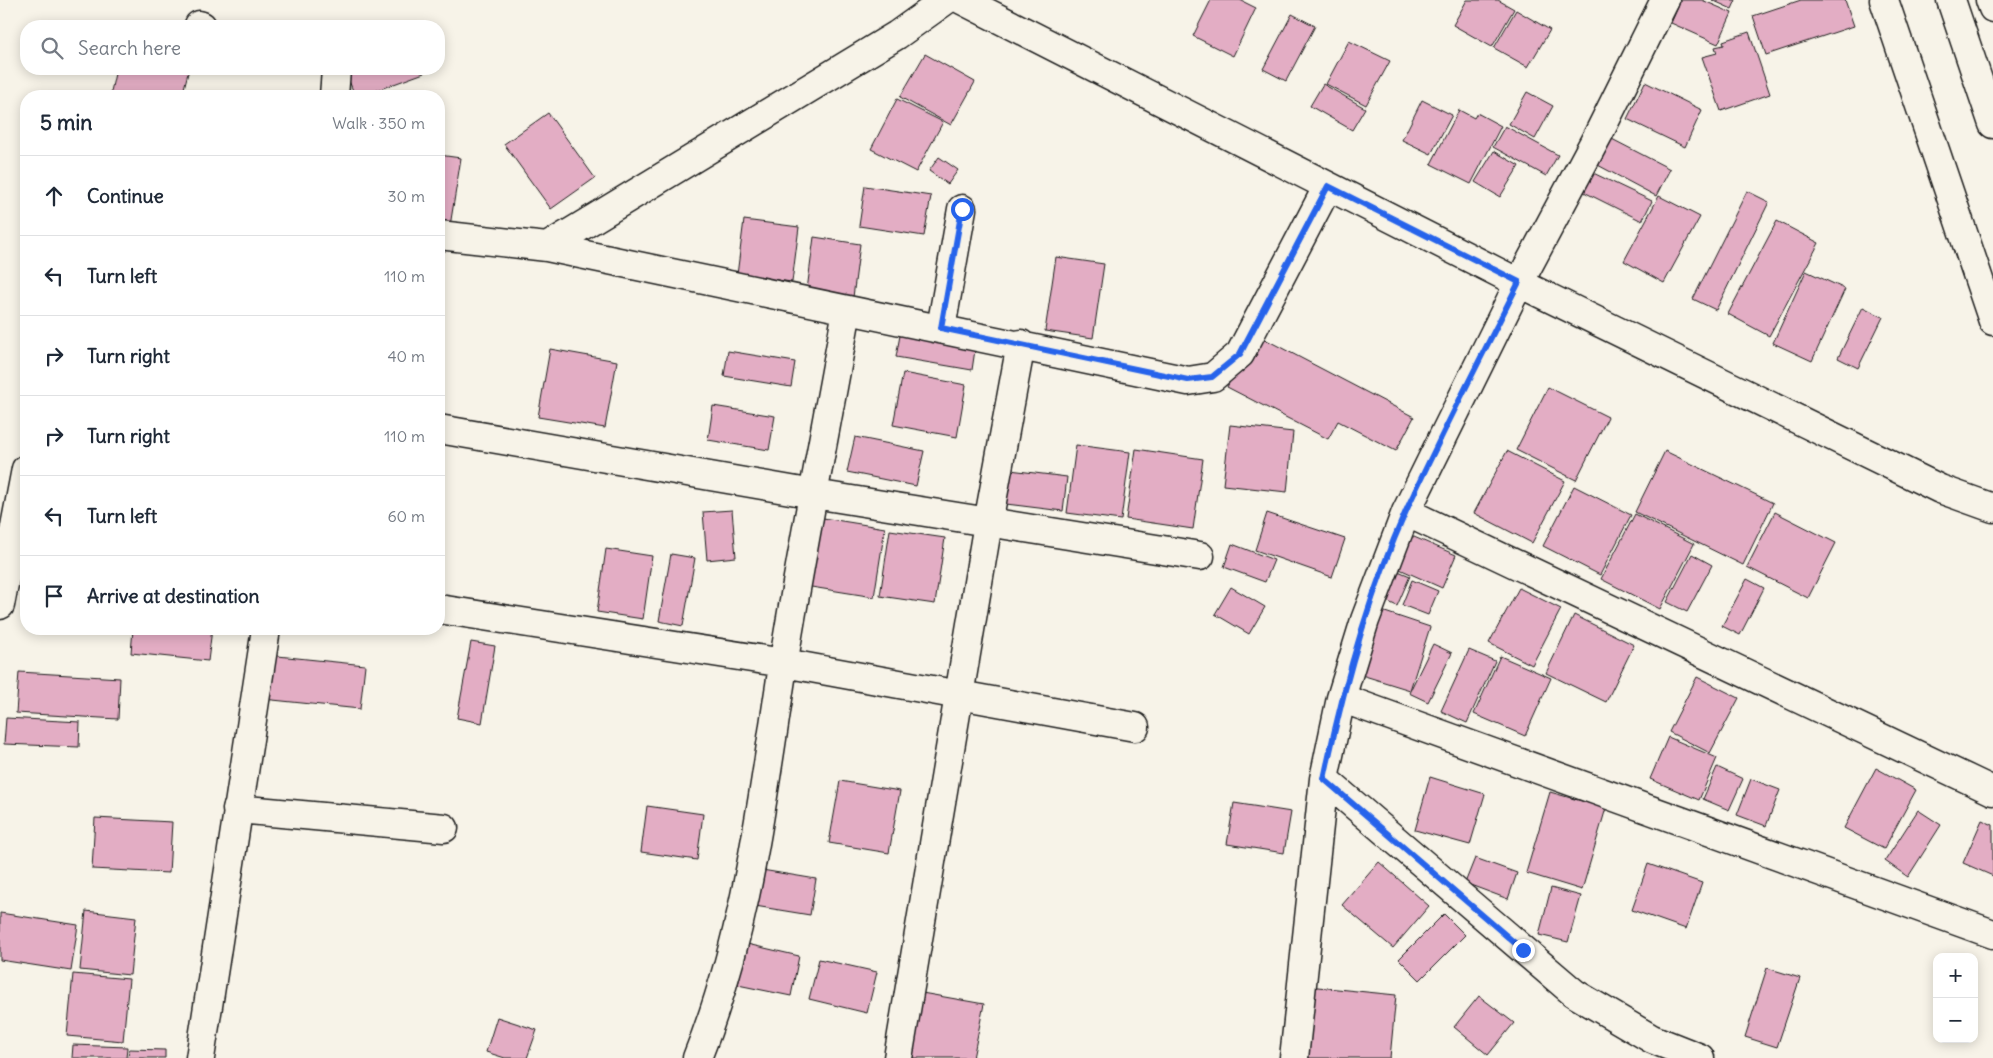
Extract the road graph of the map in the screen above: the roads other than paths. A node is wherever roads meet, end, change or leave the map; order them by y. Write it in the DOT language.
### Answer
graph roads {
  1 [pos="946,0"];
  2 [pos="962,0"];
  3 [pos="1665,0"];
  4 [pos="1884,0"];
  5 [pos="1951,0"];
  6 [pos="1990,0"];
  7 [pos="1993,8"];
  8 [pos="336,75"];
  9 [pos="334,90"];
  10 [pos="1993,124"];
  11 [pos="1328,186"];
  12 [pos="962,209"];
  13 [pos="445,236"];
  14 [pos="547,247"];
  15 [pos="1519,282"];
  16 [pos="847,310"];
  17 [pos="1993,321"];
  18 [pos="941,328"];
  19 [pos="1021,344"];
  20 [pos="445,430"];
  21 [pos="814,494"];
  22 [pos="20,500"];
  23 [pos="1993,508"];
  24 [pos="1406,512"];
  25 [pos="988,523"];
  26 [pos="1200,556"];
  27 [pos="0,604"];
  28 [pos="445,610"];
  29 [pos="265,635"];
  30 [pos="784,662"];
  31 [pos="960,696"];
  32 [pos="1341,698"];
  33 [pos="1135,727"];
  34 [pos="1324,779"];
  35 [pos="1993,791"];
  36 [pos="238,808"];
  37 [pos="444,828"];
  38 [pos="1993,934"];
  39 [pos="200,1058"];
  40 [pos="697,1058"];
  41 [pos="898,1058"];
  42 [pos="1294,1058"];
  43 [pos="1700,1058"];
  1 -- 14 [label="street"];
  2 -- 11 [label="street"];
  3 -- 15 [label="street"];
  4 -- 17 [label="street"];
  5 -- 10 [label="street"];
  6 -- 7 [label="street"];
  8 -- 9 [label="street"];
  11 -- 15 [label="street"];
  11 -- 19 [label="street"];
  12 -- 18 [label="street"];
  13 -- 14 [label="street"];
  14 -- 16 [label="street"];
  15 -- 23 [label="street"];
  15 -- 24 [label="street"];
  16 -- 18 [label="street"];
  16 -- 21 [label="street"];
  18 -- 19 [label="street"];
  19 -- 25 [label="street"];
  20 -- 21 [label="street"];
  21 -- 25 [label="street"];
  21 -- 30 [label="street"];
  22 -- 27 [label="street"];
  24 -- 32 [label="street"];
  24 -- 35 [label="street"];
  25 -- 26 [label="street"];
  25 -- 31 [label="street"];
  28 -- 30 [label="street"];
  29 -- 36 [label="street"];
  30 -- 31 [label="street"];
  30 -- 40 [label="street"];
  31 -- 33 [label="street"];
  31 -- 41 [label="street"];
  32 -- 34 [label="street"];
  32 -- 38 [label="street"];
  34 -- 42 [label="street"];
  34 -- 43 [label="street"];
  36 -- 37 [label="street"];
  36 -- 39 [label="street"];
}
